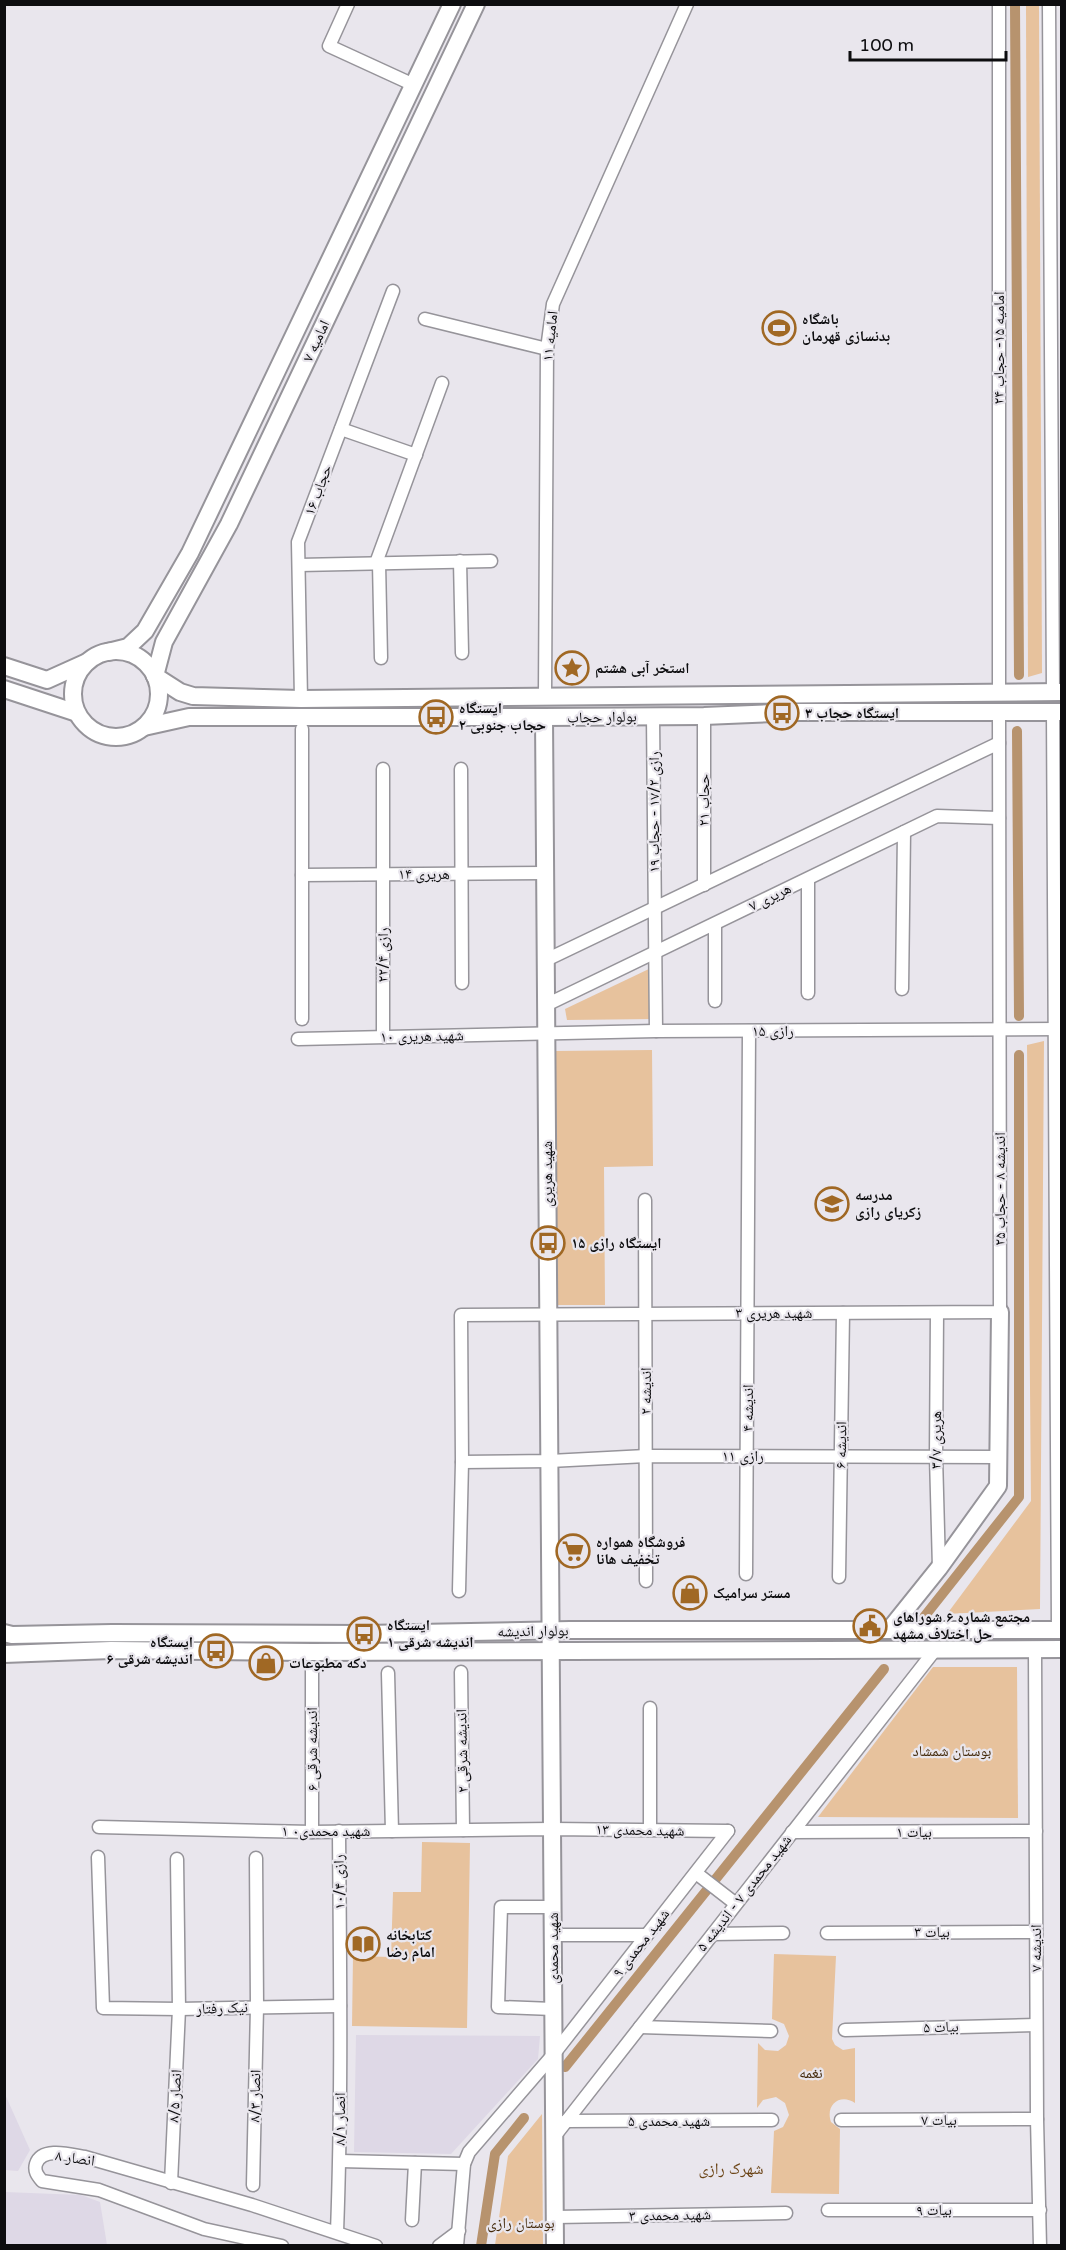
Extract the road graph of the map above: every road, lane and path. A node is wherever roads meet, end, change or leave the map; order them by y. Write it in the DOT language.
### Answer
graph roads {
  1 [pos="348,4"];
  2 [pos="452,4"];
  3 [pos="476,4"];
  4 [pos="687,4"];
  5 [pos="999,4"];
  6 [pos="1049,4"];
  7 [pos="414,85"];
  8 [pos="1056,155"];
  9 [pos="374,170"];
  10 [pos="393,178"];
  11 [pos="393,291"];
  12 [pos="425,319"];
  13 [pos="547,349"];
  14 [pos="442,383"];
  15 [pos="341,429"];
  16 [pos="1056,436"];
  17 [pos="416,455"];
  18 [pos="460,561"];
  19 [pos="491,561"];
  20 [pos="378,563"];
  21 [pos="299,565"];
  22 [pos="108,652"];
  23 [pos="462,654"];
  24 [pos="381,658"];
  25 [pos="88,662"];
  26 [pos="4,666"];
  27 [pos="155,676"];
  28 [pos="4,690"];
  29 [pos="999,692"];
  30 [pos="1057,692"];
  31 [pos="800,693"];
  32 [pos="545,696"];
  33 [pos="301,699"];
  34 [pos="799,712"];
  35 [pos="1057,712"];
  36 [pos="77,713"];
  37 [pos="999,713"];
  38 [pos="653,716"];
  39 [pos="704,716"];
  40 [pos="544,717"];
  41 [pos="144,727"];
  42 [pos="302,729"];
  43 [pos="999,743"];
  44 [pos="383,769"];
  45 [pos="461,769"];
  46 [pos="999,818"];
  47 [pos="904,832"];
  48 [pos="546,873"];
  49 [pos="302,874"];
  50 [pos="383,874"];
  51 [pos="461,874"];
  52 [pos="808,879"];
  53 [pos="704,885"];
  54 [pos="654,908"];
  55 [pos="715,924"];
  56 [pos="656,952"];
  57 [pos="546,960"];
  58 [pos="462,983"];
  59 [pos="902,989"];
  60 [pos="808,993"];
  61 [pos="715,1000"];
  62 [pos="546,1005"];
  63 [pos="303,1019"];
  64 [pos="1058,1029"];
  65 [pos="999,1030"];
  66 [pos="656,1031"];
  67 [pos="749,1031"];
  68 [pos="546,1033"];
  69 [pos="383,1037"];
  70 [pos="298,1039"];
  71 [pos="645,1200"];
  72 [pos="937,1312"];
  73 [pos="1000,1312"];
  74 [pos="843,1313"];
  75 [pos="646,1314"];
  76 [pos="749,1314"];
  77 [pos="548,1315"];
  78 [pos="646,1456"];
  79 [pos="748,1456"];
  80 [pos="841,1456"];
  81 [pos="936,1456"];
  82 [pos="999,1457"];
  83 [pos="550,1461"];
  84 [pos="462,1462"];
  85 [pos="1059,1466"];
  86 [pos="939,1568"];
  87 [pos="746,1574"];
  88 [pos="839,1577"];
  89 [pos="646,1581"];
  90 [pos="459,1591"];
  91 [pos="890,1629"];
  92 [pos="1060,1630"];
  93 [pos="550,1631"];
  94 [pos="4,1633"];
  95 [pos="935,1650"];
  96 [pos="1035,1650"];
  97 [pos="1062,1650"];
  98 [pos="550,1651"];
  99 [pos="4,1654"];
  100 [pos="312,1667"];
  101 [pos="461,1672"];
  102 [pos="388,1673"];
  103 [pos="650,1708"];
  104 [pos="99,1827"];
  105 [pos="552,1829"];
  106 [pos="463,1830"];
  107 [pos="650,1830"];
  108 [pos="339,1831"];
  109 [pos="392,1831"];
  110 [pos="728,1831"];
  111 [pos="1036,1831"];
  112 [pos="312,1832"];
  113 [pos="792,1832"];
  114 [pos="98,1857"];
  115 [pos="256,1858"];
  116 [pos="177,1859"];
  117 [pos="696,1873"];
  118 [pos="736,1904"];
  119 [pos="552,1907"];
  120 [pos="1036,1932"];
  121 [pos="783,1933"];
  122 [pos="827,1933"];
  123 [pos="713,1934"];
  124 [pos="553,1935"];
  125 [pos="647,1935"];
  126 [pos="340,2006"];
  127 [pos="257,2007"];
  128 [pos="179,2009"];
  129 [pos="553,2009"];
  130 [pos="1036,2025"];
  131 [pos="640,2027"];
  132 [pos="845,2030"];
  133 [pos="771,2031"];
  134 [pos="553,2055"];
  135 [pos="1037,2119"];
  136 [pos="841,2120"];
  137 [pos="566,2121"];
  138 [pos="772,2121"];
  139 [pos="554,2137"];
  140 [pos="340,2161"];
  141 [pos="415,2163"];
  142 [pos="464,2164"];
  143 [pos="171,2183"];
  144 [pos="253,2185"];
  145 [pos="828,2210"];
  146 [pos="1040,2210"];
  147 [pos="786,2213"];
  148 [pos="555,2217"];
  149 [pos="412,2220"];
  150 [pos="459,2231"];
  151 [pos="337,2232"];
  152 [pos="282,2246"];
  153 [pos="376,2246"];
  154 [pos="439,2246"];
  155 [pos="457,2246"];
  156 [pos="555,2246"];
  157 [pos="1040,2246"];
  1 -- 7 [label="street"];
  2 -- 7 [label="main road, امامیه ۷"];
  3 -- 10 [label="main road, امامیه ۷"];
  4 -- 13 [label="street, امامیه ۱۱"];
  5 -- 29 [label="street, امامیه ۱۵- حجاب ۲۴"];
  6 -- 8 [label="street"];
  7 -- 9 [label="main road, امامیه ۷"];
  8 -- 16 [label="street"];
  9 -- 10 [label="main road"];
  9 -- 22 [label="main road, امامیه ۷"];
  10 -- 27 [label="main road, امامیه ۷"];
  11 -- 15 [label="street, حجاب ۱۶"];
  12 -- 13 [label="street"];
  13 -- 32 [label="street, امامیه ۱۱"];
  14 -- 17 [label="street"];
  15 -- 17 [label="street"];
  15 -- 21 [label="street, حجاب ۱۶"];
  16 -- 30 [label="street"];
  17 -- 20 [label="street"];
  18 -- 19 [label="street"];
  18 -- 20 [label="street"];
  18 -- 23 [label="street"];
  20 -- 21 [label="street"];
  20 -- 24 [label="street"];
  21 -- 33 [label="street, حجاب ۱۶"];
  22 -- 25 [label="main road"];
  22 -- 27 [label="main road"];
  25 -- 26 [label="main road"];
  25 -- 36 [label="main road"];
  27 -- 33 [label="main road, بولوار حجاب"];
  27 -- 41 [label="main road"];
  28 -- 36 [label="main road"];
  29 -- 30 [label="main road, بولوار حجاب"];
  29 -- 31 [label="main road, بولوار حجاب"];
  31 -- 32 [label="main road, بولوار حجاب"];
  31 -- 34 [label="main road"];
  32 -- 33 [label="main road, بولوار حجاب"];
  34 -- 37 [label="main road, بولوار حجاب"];
  34 -- 39 [label="main road, بولوار حجاب"];
  35 -- 37 [label="main road, بولوار حجاب"];
  35 -- 64 [label="street"];
  36 -- 41 [label="main road"];
  37 -- 43 [label="street, اندیشه ۸ - حجاب ۲۵"];
  38 -- 39 [label="main road, بولوار حجاب"];
  38 -- 40 [label="main road, بولوار حجاب"];
  38 -- 54 [label="street, رازی ۱۷/۲ - حجاب ۱۹"];
  39 -- 53 [label="street, حجاب ۲۱"];
  40 -- 41 [label="main road, بولوار حجاب"];
  40 -- 48 [label="main road, شهید هریری"];
  42 -- 49 [label="street"];
  43 -- 46 [label="street, اندیشه ۸ - حجاب ۲۵"];
  43 -- 53 [label="street"];
  44 -- 50 [label="street, رازی ۲۲/۴"];
  45 -- 51 [label="street"];
  46 -- 47 [label="street, هریری ۷"];
  46 -- 65 [label="street, اندیشه ۸ - حجاب ۲۵"];
  47 -- 52 [label="street, هریری ۷"];
  47 -- 59 [label="street"];
  48 -- 51 [label="street, هریری ۱۴"];
  48 -- 57 [label="main road, شهید هریری"];
  49 -- 50 [label="street, هریری ۱۴"];
  49 -- 63 [label="street"];
  50 -- 51 [label="street, هریری ۱۴"];
  50 -- 69 [label="street, رازی ۲۲/۴"];
  51 -- 58 [label="street"];
  52 -- 55 [label="street, هریری ۷"];
  52 -- 60 [label="street"];
  53 -- 54 [label="street"];
  54 -- 56 [label="street, رازی ۱۷/۲ - حجاب ۱۹"];
  54 -- 57 [label="street"];
  55 -- 56 [label="street, هریری ۷"];
  55 -- 61 [label="street"];
  56 -- 62 [label="street, هریری ۷"];
  56 -- 66 [label="street, رازی ۱۷/۲ - حجاب ۱۹"];
  57 -- 62 [label="main road, شهید هریری"];
  62 -- 68 [label="main road, شهید هریری"];
  64 -- 65 [label="street, رازی ۱۵"];
  64 -- 85 [label="street"];
  65 -- 67 [label="street, رازی ۱۵"];
  65 -- 73 [label="street, اندیشه ۸ - حجاب ۲۵"];
  66 -- 67 [label="street, رازی ۱۵"];
  66 -- 68 [label="street, رازی ۱۵"];
  67 -- 76 [label="street, اندیشه ۴"];
  68 -- 69 [label="street, شهید هریری ۱۰"];
  68 -- 77 [label="main road, شهید هریری"];
  69 -- 70 [label="street, شهید هریری ۱۰"];
  71 -- 75 [label="street, اندیشه ۲"];
  72 -- 73 [label="street, شهید هریری ۳"];
  72 -- 74 [label="street, شهید هریری ۳"];
  72 -- 81 [label="street, هریری ۳/۷"];
  73 -- 82 [label="main road, اندیشه ۸ - حجاب ۲۵"];
  74 -- 76 [label="street, شهید هریری ۳"];
  74 -- 80 [label="street, اندیشه ۶"];
  75 -- 76 [label="street, شهید هریری ۳"];
  75 -- 77 [label="street, شهید هریری ۳"];
  75 -- 78 [label="street, اندیشه ۲"];
  76 -- 79 [label="street, اندیشه ۴"];
  77 -- 83 [label="main road, شهید هریری"];
  77 -- 84 [label="street, شهید هریری ۳"];
  78 -- 79 [label="street, رازی ۱۱"];
  78 -- 83 [label="street, رازی ۱۱"];
  78 -- 89 [label="street, اندیشه ۲"];
  79 -- 80 [label="street, رازی ۱۱"];
  79 -- 87 [label="street, اندیشه ۴"];
  80 -- 81 [label="street, رازی ۱۱"];
  80 -- 88 [label="street, اندیشه ۶"];
  81 -- 82 [label="street, رازی ۱۱"];
  81 -- 86 [label="street, هریری ۳/۷"];
  82 -- 86 [label="main road, اندیشه ۸ - حجاب ۲۵"];
  83 -- 84 [label="street, رازی ۱۱"];
  83 -- 93 [label="main road, شهید هریری"];
  84 -- 90 [label="street"];
  85 -- 92 [label="street"];
  86 -- 91 [label="main road, اندیشه ۸ - حجاب ۲۵"];
  91 -- 92 [label="main road, بولوار اندیشه"];
  91 -- 93 [label="main road, بولوار اندیشه"];
  93 -- 94 [label="main road, بولوار اندیشه"];
  93 -- 98 [label="main road, شهید هریری"];
  95 -- 96 [label="main road, بولوار اندیشه"];
  95 -- 98 [label="main road, بولوار اندیشه"];
  95 -- 113 [label="street, شهید محمدی ۷ - اندیشه ۵"];
  96 -- 97 [label="main road, بولوار اندیشه"];
  96 -- 111 [label="street, اندیشه ۷"];
  98 -- 99 [label="main road, بولوار اندیشه"];
  98 -- 105 [label="main road, شهید محمدی"];
  100 -- 112 [label="street, اندیشه شرقی ۶"];
  101 -- 106 [label="street, اندیشه شرقی ۲"];
  102 -- 109 [label="street"];
  103 -- 107 [label="street"];
  104 -- 112 [label="street, شهید محمدی۰ ۱"];
  105 -- 106 [label="street, شهید محمدی۰ ۱"];
  105 -- 107 [label="street, شهید محمدی ۱۳"];
  105 -- 119 [label="main road, شهید محمدی"];
  106 -- 109 [label="street, شهید محمدی۰ ۱"];
  107 -- 110 [label="street, شهید محمدی ۱۳"];
  108 -- 109 [label="street, شهید محمدی۰ ۱"];
  108 -- 112 [label="street, شهید محمدی۰ ۱"];
  108 -- 126 [label="street, رازی ۱۰/۴"];
  110 -- 117 [label="street, شهید محمدی ۹"];
  111 -- 113 [label="street, بیات ۱"];
  111 -- 120 [label="street, اندیشه ۷"];
  113 -- 118 [label="street, شهید محمدی ۷ - اندیشه ۵"];
  114 -- 128 [label="street, نیک رفتار"];
  115 -- 127 [label="street, انصار ۸/۳"];
  116 -- 128 [label="street, انصار ۸/۵"];
  117 -- 118 [label="street"];
  117 -- 125 [label="street, شهید محمدی ۹"];
  118 -- 123 [label="street, شهید محمدی ۷ - اندیشه ۵"];
  119 -- 124 [label="main road, شهید محمدی"];
  119 -- 129 [label="street"];
  120 -- 122 [label="street, بیات ۳"];
  120 -- 130 [label="street, اندیشه ۷"];
  121 -- 123 [label="street"];
  123 -- 131 [label="street, شهید محمدی ۷ - اندیشه ۵"];
  124 -- 125 [label="street"];
  124 -- 129 [label="main road, شهید محمدی"];
  125 -- 134 [label="street, شهید محمدی ۹"];
  126 -- 127 [label="street, نیک رفتار"];
  126 -- 140 [label="street, انصار ۸/۱"];
  127 -- 128 [label="street, نیک رفتار"];
  127 -- 144 [label="street, انصار ۸/۳"];
  128 -- 143 [label="street, انصار ۸/۵"];
  129 -- 134 [label="main road, شهید محمدی"];
  130 -- 132 [label="street, بیات ۵"];
  130 -- 135 [label="street, اندیشه ۷"];
  131 -- 133 [label="street"];
  131 -- 137 [label="street, شهید محمدی ۷ - اندیشه ۵"];
  134 -- 139 [label="main road, شهید محمدی"];
  134 -- 142 [label="street, شهید محمدی ۹"];
  135 -- 136 [label="street, بیات ۷"];
  135 -- 146 [label="street, اندیشه ۷"];
  137 -- 138 [label="street, شهید محمدی ۵"];
  137 -- 139 [label="street, شهید محمدی ۷ - اندیشه ۵"];
  139 -- 148 [label="main road, شهید محمدی"];
  140 -- 141 [label="street"];
  140 -- 151 [label="street, انصار ۸/۱"];
  141 -- 142 [label="street"];
  141 -- 149 [label="street"];
  142 -- 150 [label="street"];
  143 -- 151 [label="street, انصار ۸"];
  143 -- 152 [label="street, انصار ۸"];
  145 -- 146 [label="street, بیات ۹"];
  146 -- 157 [label="street, اندیشه ۷"];
  147 -- 148 [label="street, شهید محمدی ۳"];
  148 -- 156 [label="main road, شهید محمدی"];
  150 -- 154 [label="street"];
  150 -- 155 [label="street"];
  151 -- 153 [label="street, انصار ۸"];
}
